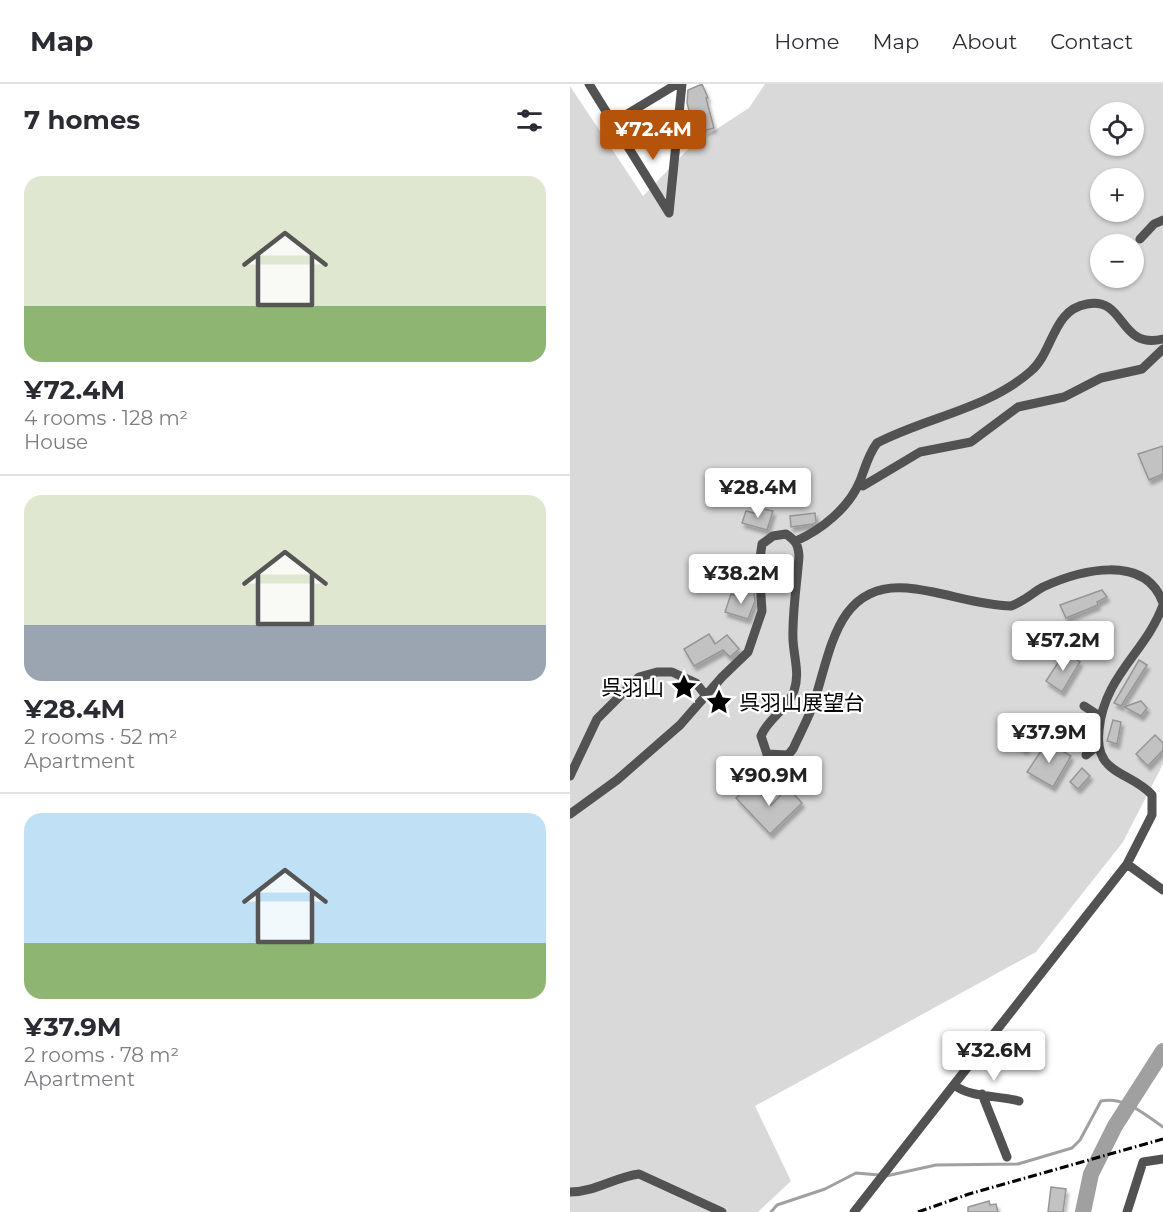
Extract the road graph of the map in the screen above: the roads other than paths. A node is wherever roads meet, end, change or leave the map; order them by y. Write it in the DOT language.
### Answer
graph roads {
  1 [pos="589,84"];
  2 [pos="676,84"];
  3 [pos="682,84"];
  4 [pos="614,122"];
  5 [pos="1163,220"];
  6 [pos="1144,235"];
  7 [pos="1163,339"];
  8 [pos="1163,349"];
  9 [pos="859,484"];
  10 [pos="796,541"];
  11 [pos="1163,604"];
  12 [pos="707,697"];
  13 [pos="1084,706"];
  14 [pos="1101,717"];
  15 [pos="1098,744"];
  16 [pos="1086,755"];
  17 [pos="570,776"];
  18 [pos="570,814"];
  19 [pos="1127,864"];
  20 [pos="1163,890"];
  21 [pos="954,1085"];
  22 [pos="982,1094"];
  23 [pos="1018,1101"];
  24 [pos="1007,1157"];
  25 [pos="1163,1159"];
  26 [pos="570,1192"];
  27 [pos="722,1212"];
  28 [pos="854,1212"];
  29 [pos="1127,1212"];
  1 -- 4 [label="street"];
  2 -- 4 [label="street"];
  3 -- 4 [label="street"];
  5 -- 6 [label="street"];
  7 -- 9 [label="street"];
  8 -- 9 [label="street"];
  9 -- 10 [label="street"];
  10 -- 11 [label="street"];
  10 -- 12 [label="street"];
  11 -- 14 [label="street"];
  12 -- 17 [label="street"];
  12 -- 18 [label="street"];
  13 -- 14 [label="street"];
  14 -- 15 [label="street"];
  15 -- 16 [label="street"];
  15 -- 19 [label="street"];
  19 -- 20 [label="street"];
  19 -- 21 [label="street"];
  21 -- 22 [label="street"];
  21 -- 28 [label="street"];
  22 -- 23 [label="street"];
  22 -- 24 [label="street"];
  25 -- 29 [label="street"];
  26 -- 27 [label="street"];
}
